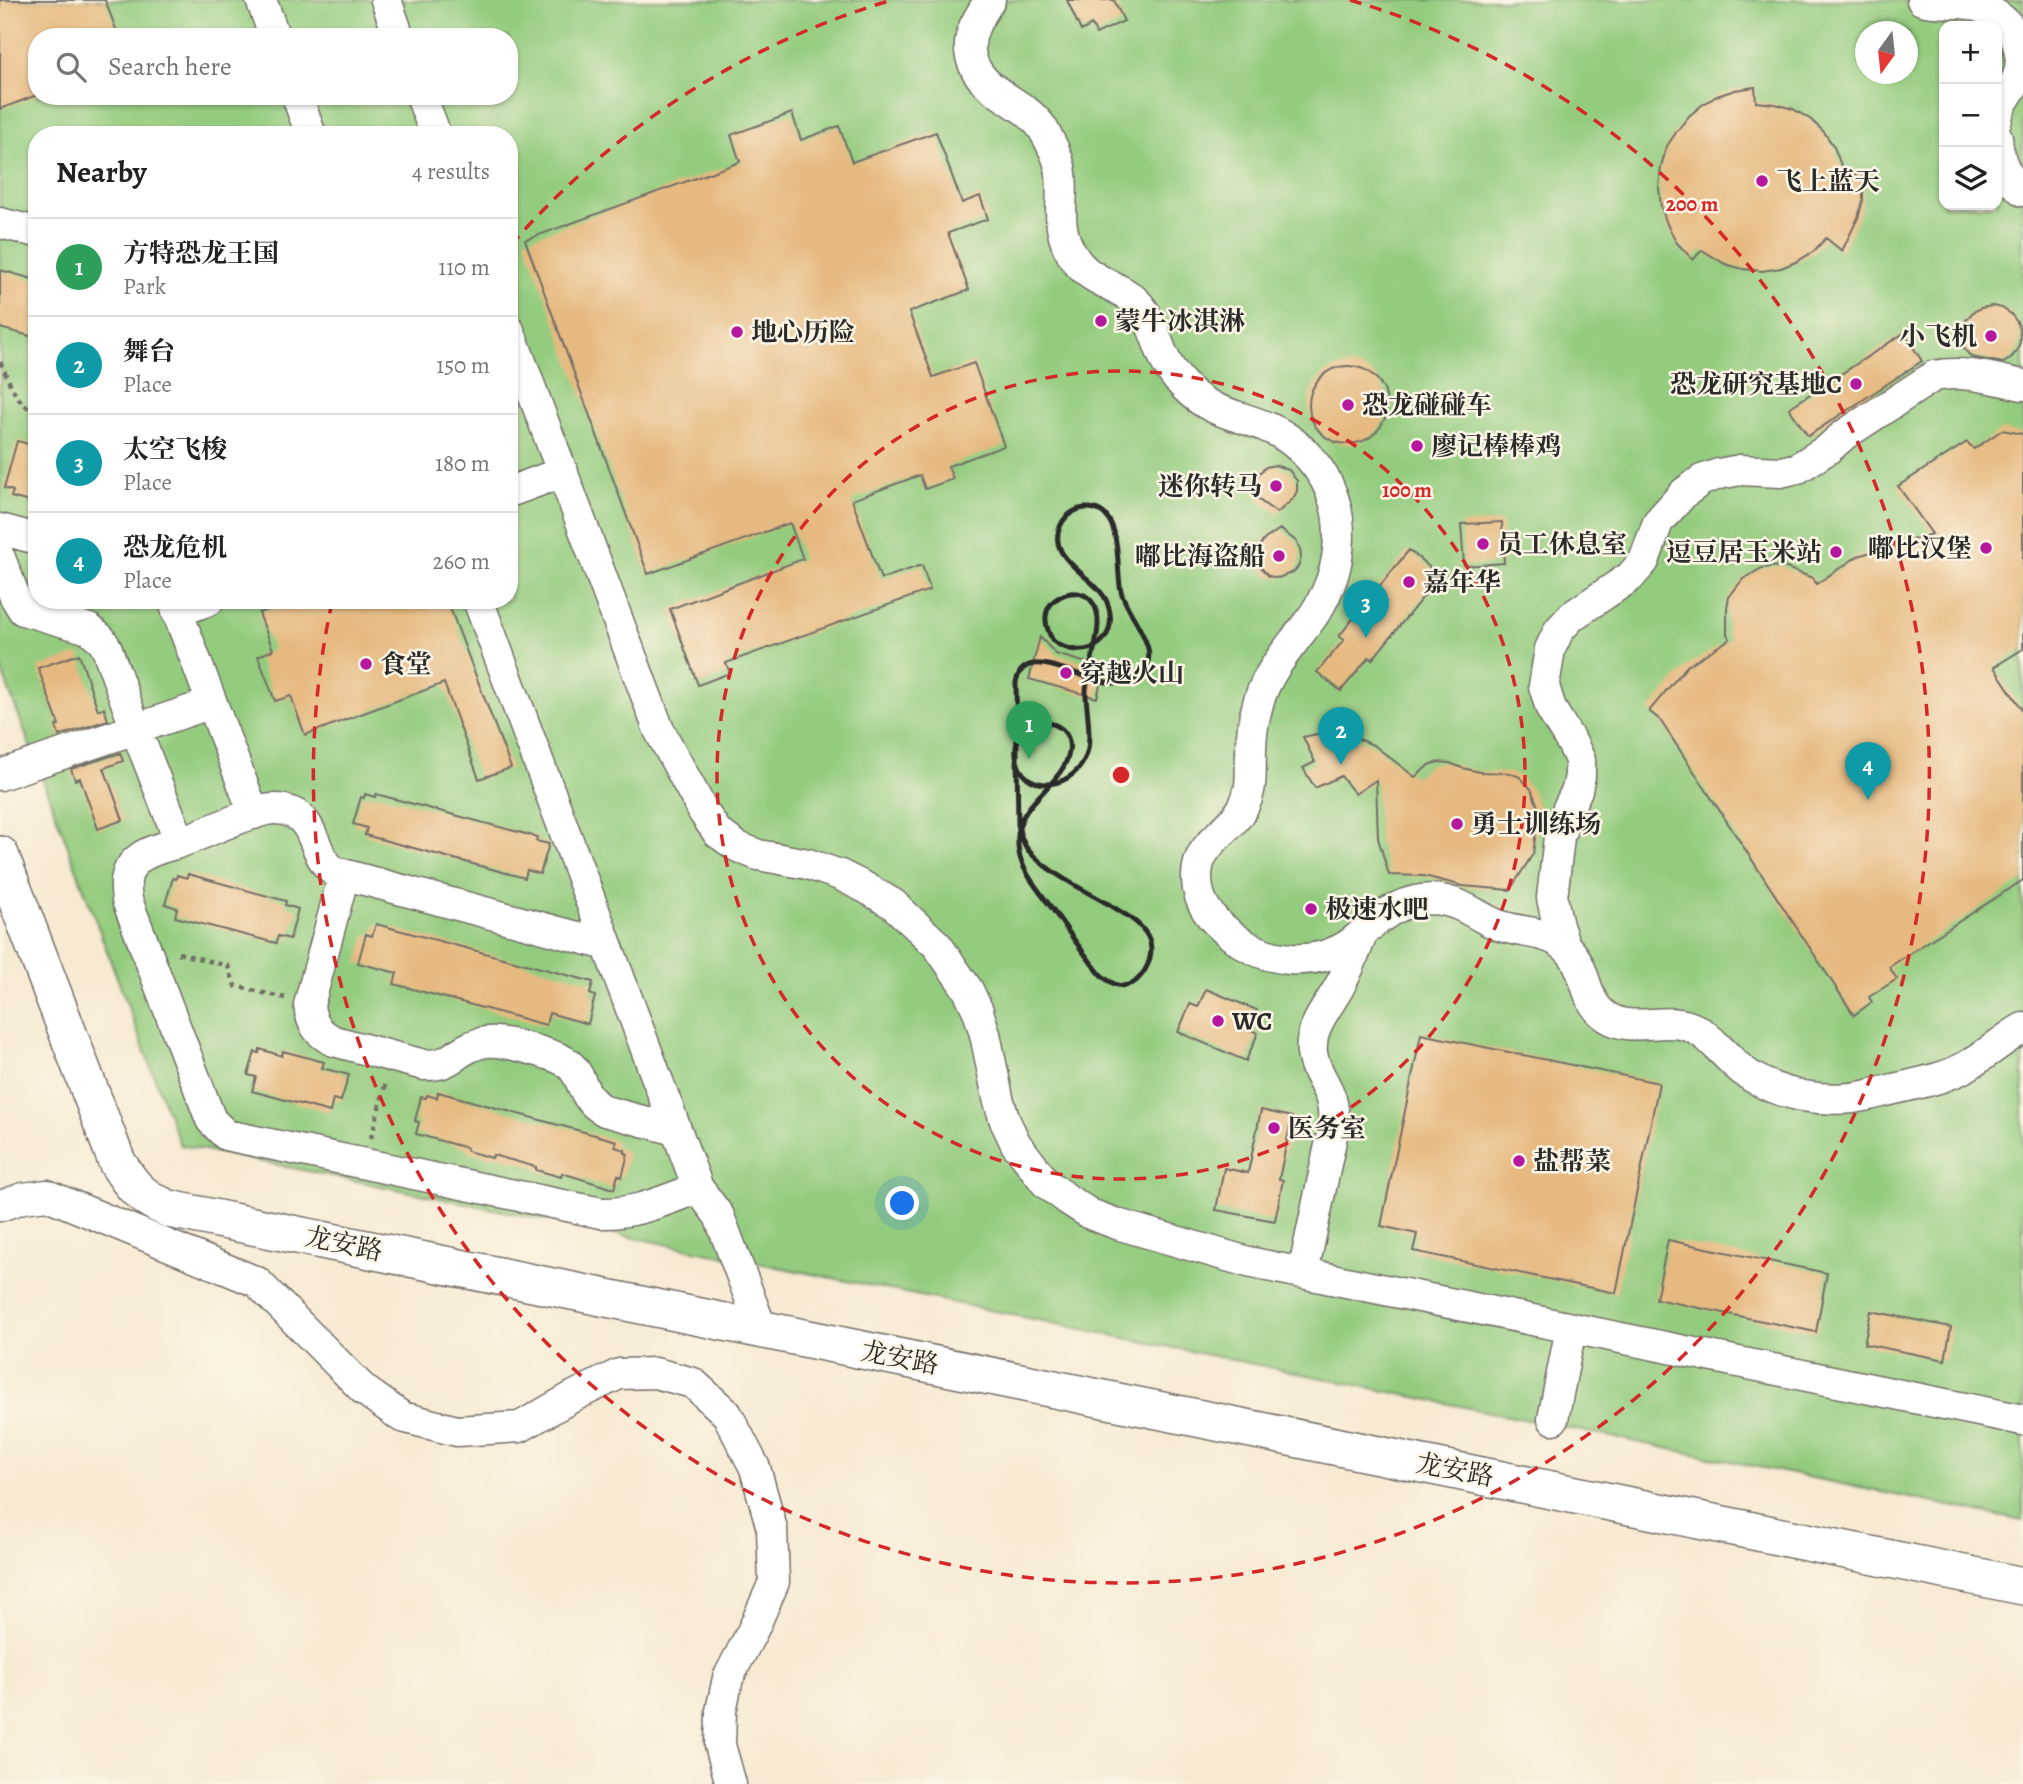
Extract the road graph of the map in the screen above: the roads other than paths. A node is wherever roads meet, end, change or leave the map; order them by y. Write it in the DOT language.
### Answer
graph roads {
  1 [pos="261,0"];
  2 [pos="386,0"];
  3 [pos="990,0"];
  4 [pos="1922,0"];
  5 [pos="272,28"];
  6 [pos="396,28"];
  7 [pos="2002,102"];
  8 [pos="300,105"];
  9 [pos="424,105"];
  10 [pos="308,126"];
  11 [pos="433,126"];
  12 [pos="1998,147"];
  13 [pos="2023,191"];
  14 [pos="0,222"];
  15 [pos="28,230"];
  16 [pos="518,354"];
  17 [pos="2023,385"];
  18 [pos="563,472"];
  19 [pos="518,489"];
  20 [pos="0,529"];
  21 [pos="28,537"];
  22 [pos="0,558"];
  23 [pos="176,609"];
  24 [pos="481,609"];
  25 [pos="212,703"];
  26 [pos="136,730"];
  27 [pos="0,775"];
  28 [pos="254,814"];
  29 [pos="180,842"];
  30 [pos="0,855"];
  31 [pos="344,875"];
  32 [pos="1554,883"];
  33 [pos="1497,925"];
  34 [pos="1362,934"];
  35 [pos="607,945"];
  36 [pos="1565,946"];
  37 [pos="2023,1028"];
  38 [pos="676,1130"];
  39 [pos="698,1188"];
  40 [pos="0,1206"];
  41 [pos="1303,1273"];
  42 [pos="1571,1328"];
  43 [pos="762,1330"];
  44 [pos="1553,1419"];
  45 [pos="2023,1420"];
  46 [pos="2023,1586"];
  47 [pos="731,1784"];
  1 -- 5 [label="lane"];
  2 -- 6 [label="lane"];
  3 -- 34 [label="lane"];
  4 -- 7 [label="lane"];
  8 -- 10 [label="lane"];
  9 -- 11 [label="lane"];
  12 -- 13 [label="lane"];
  14 -- 15 [label="lane"];
  16 -- 18 [label="lane"];
  17 -- 32 [label="lane"];
  18 -- 19 [label="lane"];
  18 -- 41 [label="lane"];
  20 -- 21 [label="lane"];
  22 -- 26 [label="lane"];
  23 -- 25 [label="lane"];
  24 -- 35 [label="lane"];
  25 -- 26 [label="lane"];
  25 -- 28 [label="lane"];
  26 -- 27 [label="lane"];
  26 -- 29 [label="lane"];
  28 -- 29 [label="lane"];
  28 -- 31 [label="lane"];
  29 -- 39 [label="lane"];
  30 -- 43 [label="main road, 龙安路"];
  31 -- 35 [label="lane"];
  31 -- 38 [label="lane"];
  32 -- 33 [label="lane"];
  32 -- 36 [label="lane"];
  33 -- 34 [label="lane"];
  33 -- 36 [label="lane"];
  34 -- 41 [label="lane"];
  35 -- 38 [label="lane"];
  36 -- 37 [label="lane"];
  38 -- 39 [label="lane"];
  39 -- 43 [label="lane"];
  40 -- 47 [label="lane"];
  41 -- 42 [label="lane"];
  42 -- 44 [label="lane"];
  42 -- 45 [label="lane"];
  43 -- 46 [label="main road, 龙安路"];
}
